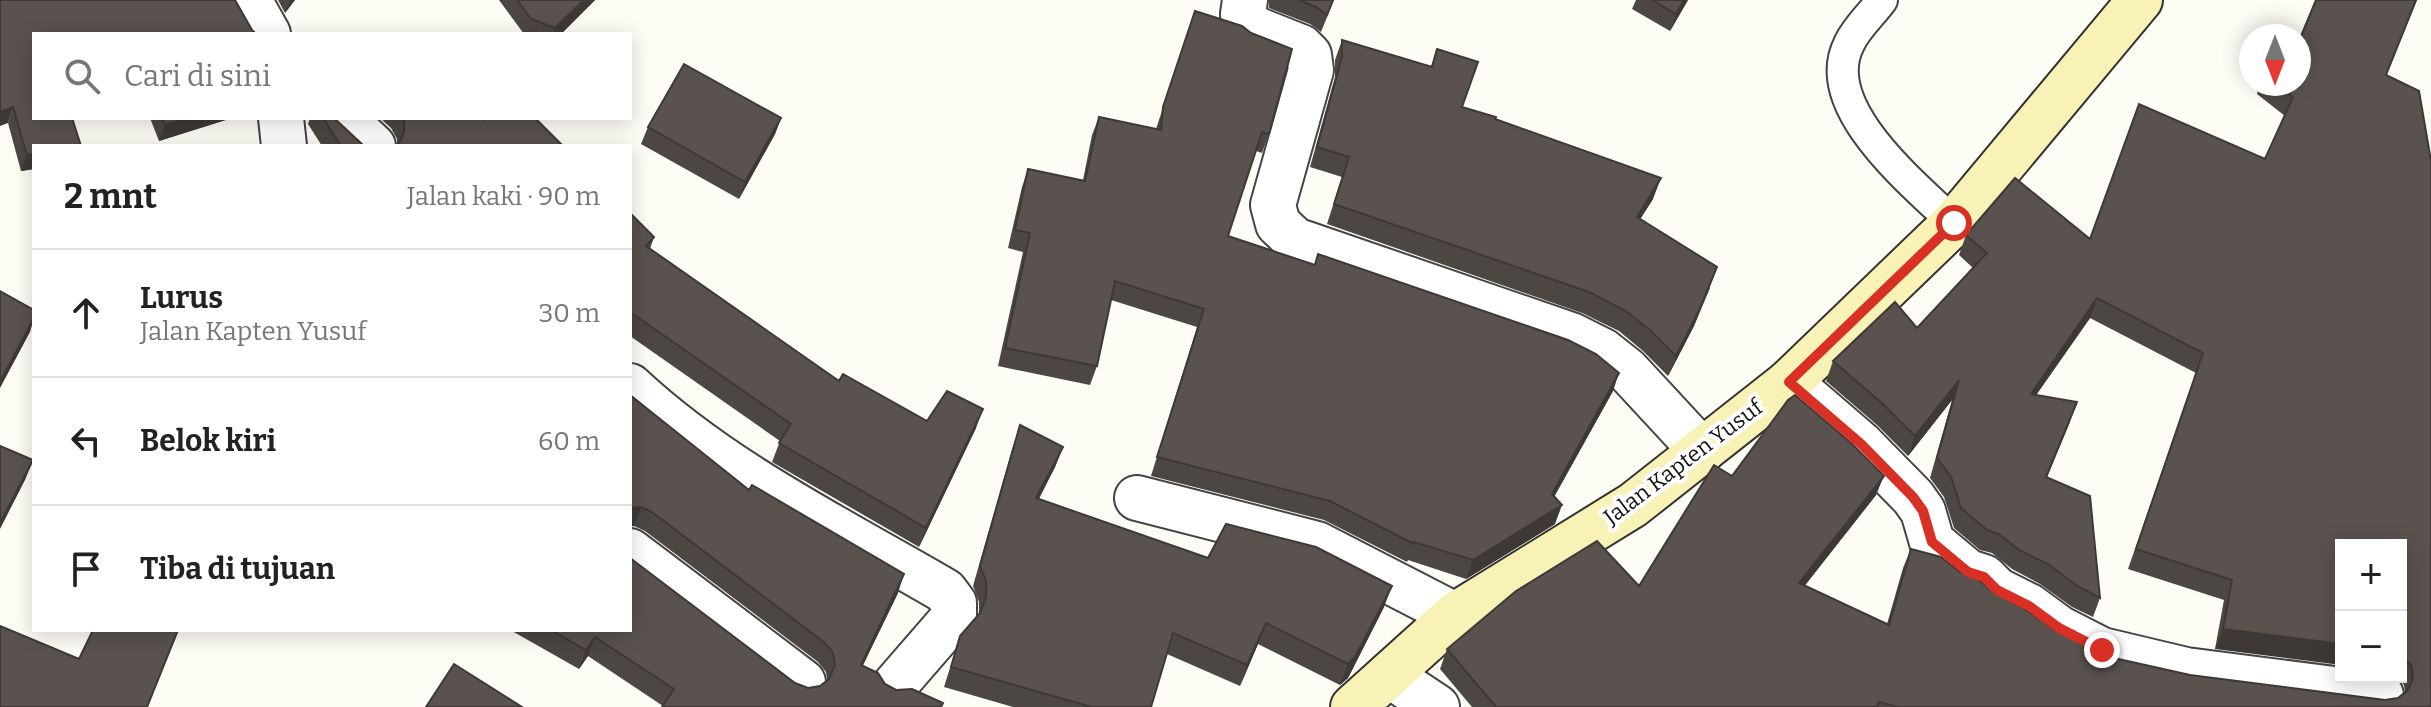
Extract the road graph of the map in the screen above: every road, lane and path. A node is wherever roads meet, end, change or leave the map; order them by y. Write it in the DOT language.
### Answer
graph roads {
  1 [pos="249,0"];
  2 [pos="1245,0"];
  3 [pos="1882,0"];
  4 [pos="2140,0"];
  5 [pos="267,32"];
  6 [pos="281,120"];
  7 [pos="345,120"];
  8 [pos="284,144"];
  9 [pos="371,144"];
  10 [pos="1954,223"];
  11 [pos="1789,382"];
  12 [pos="632,388"];
  13 [pos="1702,451"];
  14 [pos="1137,498"];
  15 [pos="632,553"];
  16 [pos="1455,615"];
  17 [pos="1389,675"];
  18 [pos="803,682"];
  19 [pos="895,685"];
  20 [pos="2381,695"];
  21 [pos="1353,707"];
  22 [pos="1437,707"];
  1 -- 5 [label="street"];
  2 -- 13 [label="street"];
  3 -- 10 [label="lane"];
  4 -- 10 [label="main road, Jalan Kapten Yusuf"];
  6 -- 8 [label="street"];
  7 -- 9 [label="street"];
  10 -- 11 [label="main road, Jalan Kapten Yusuf"];
  11 -- 13 [label="main road, Jalan Kapten Yusuf"];
  11 -- 20 [label="street"];
  12 -- 19 [label="street"];
  13 -- 16 [label="main road, Jalan Kapten Yusuf"];
  14 -- 16 [label="street"];
  15 -- 18 [label="street"];
  16 -- 17 [label="main road, Jalan Kapten Yusuf"];
  17 -- 21 [label="main road, Jalan Kapten Yusuf"];
  17 -- 22 [label="street"];
}
